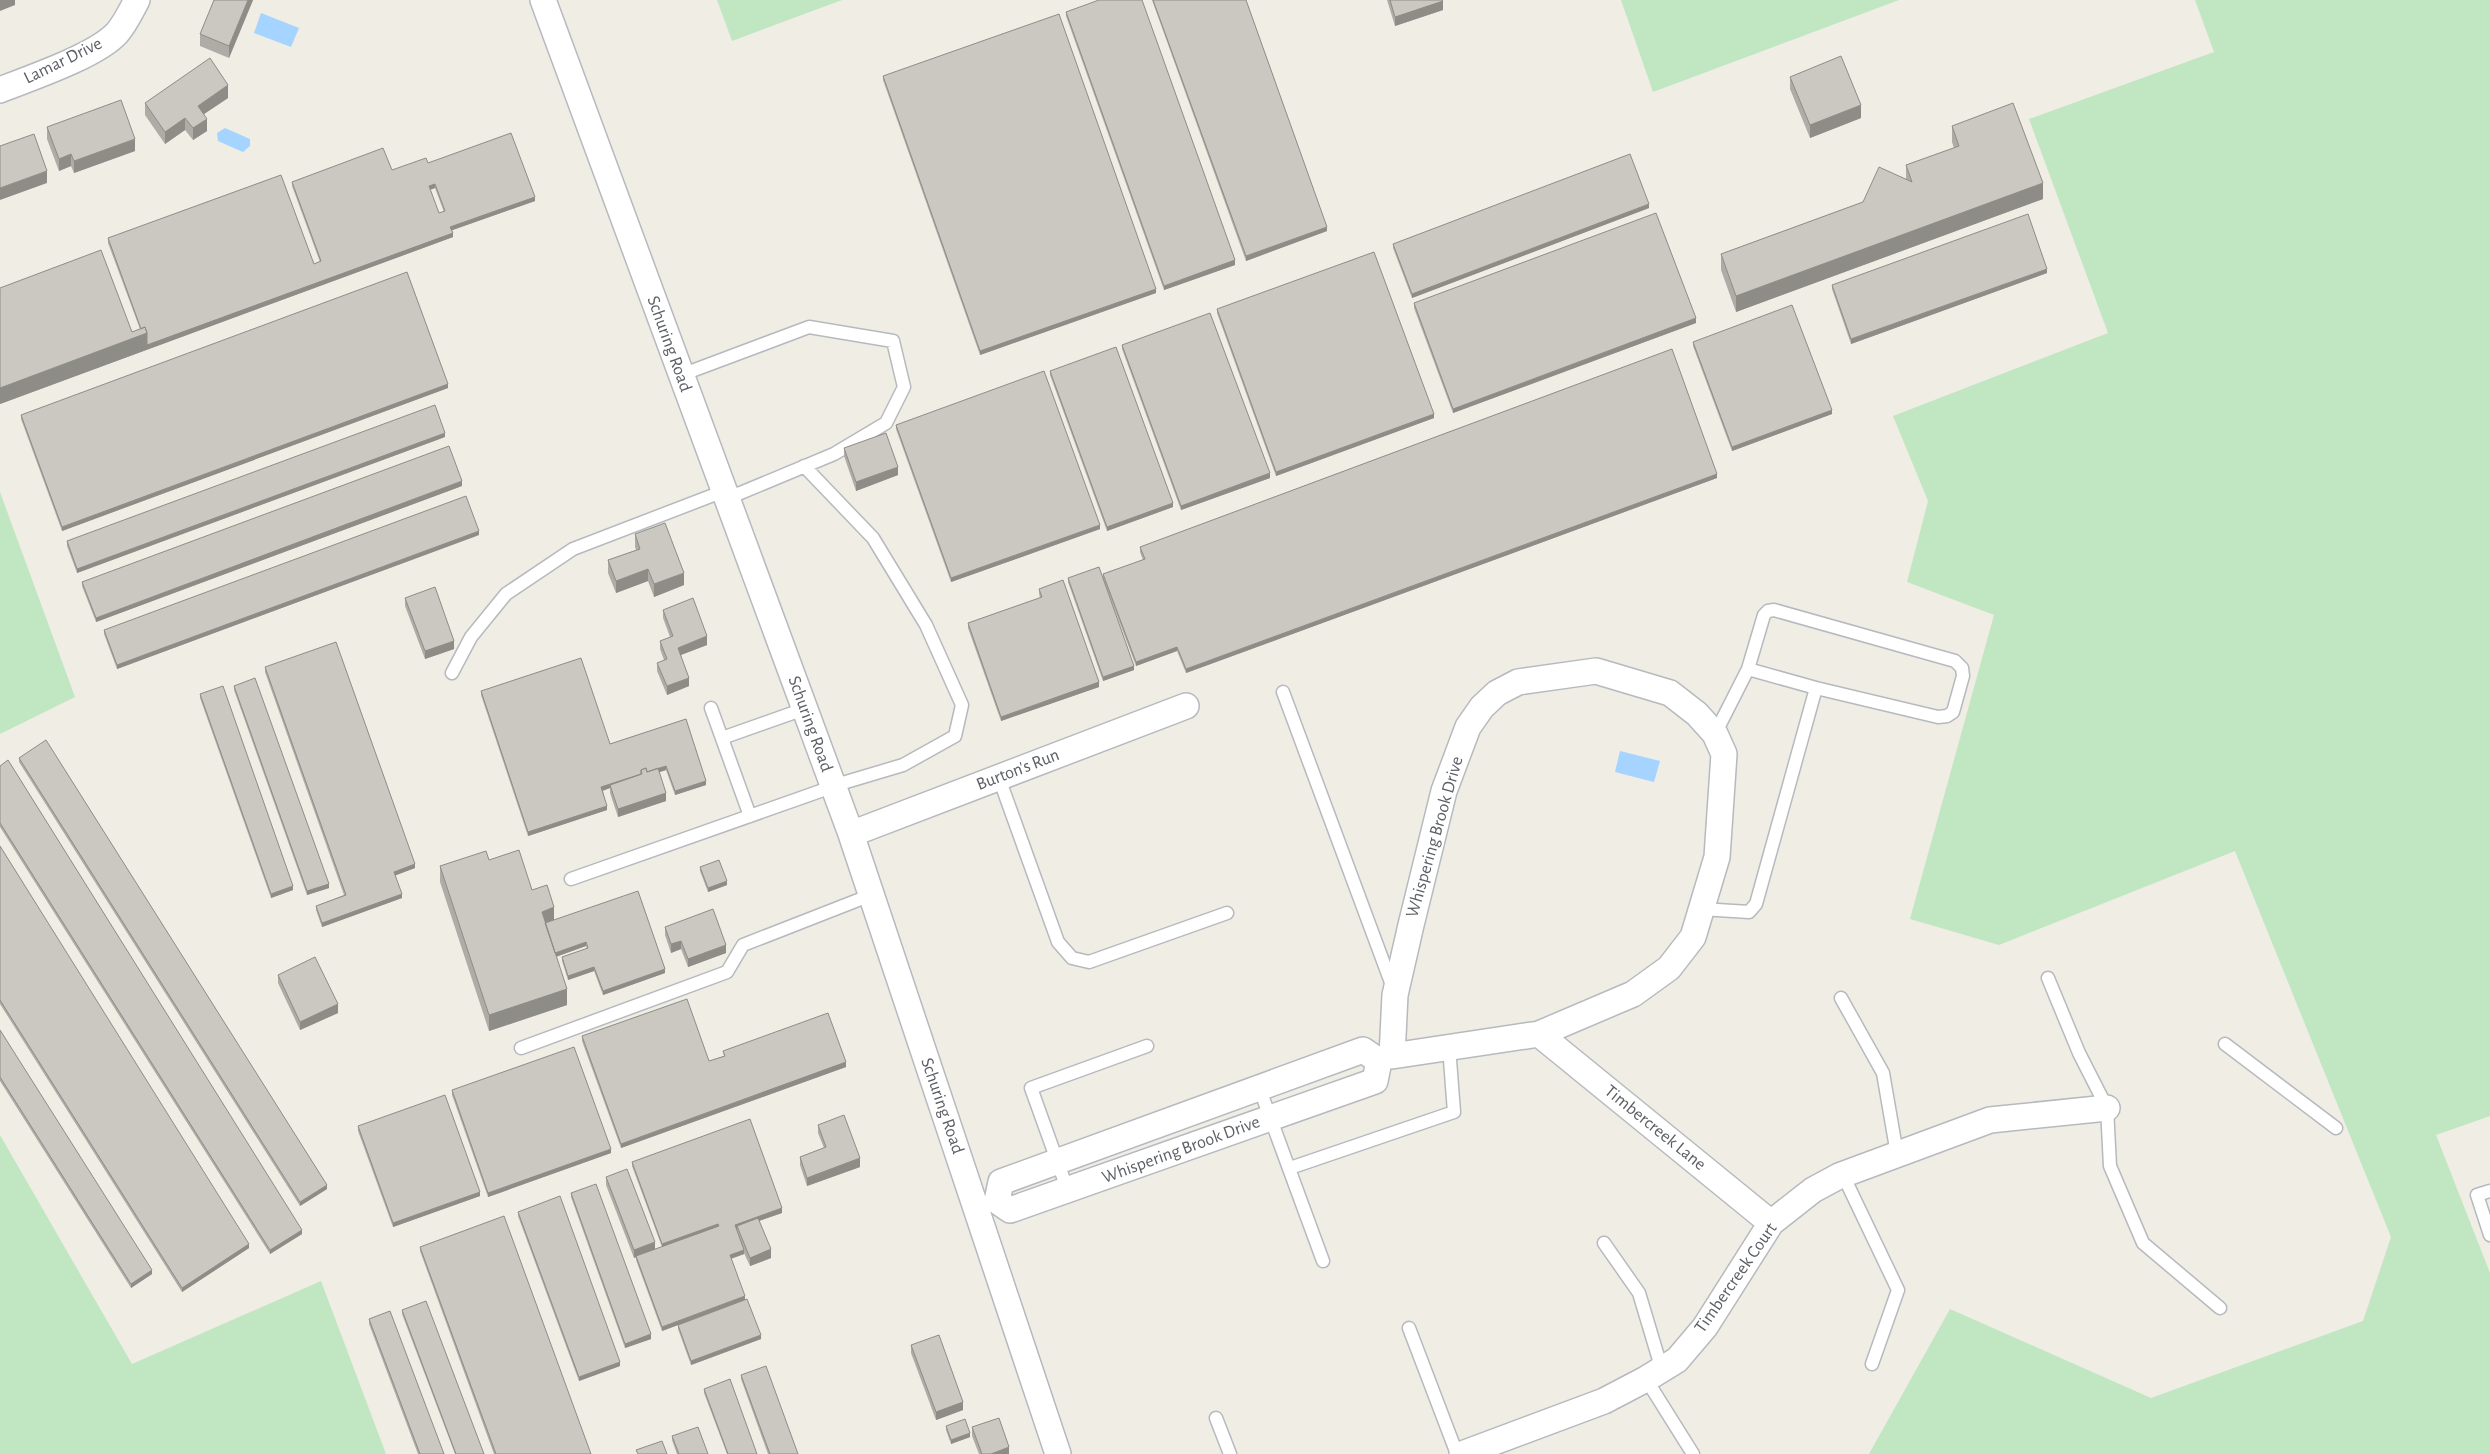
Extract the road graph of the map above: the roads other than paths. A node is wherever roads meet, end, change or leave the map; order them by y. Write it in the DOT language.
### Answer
graph roads {
  1 [pos="136,0"];
  2 [pos="542,0"];
  3 [pos="0,90"];
  4 [pos="681,375"];
  5 [pos="804,466"];
  6 [pos="724,491"];
  7 [pos="1748,669"];
  8 [pos="452,673"];
  9 [pos="1816,688"];
  10 [pos="1283,692"];
  11 [pos="1186,706"];
  12 [pos="711,708"];
  13 [pos="804,709"];
  14 [pos="1715,734"];
  15 [pos="722,738"];
  16 [pos="999,778"];
  17 [pos="833,787"];
  18 [pos="750,816"];
  19 [pos="851,834"];
  20 [pos="571,878"];
  21 [pos="871,895"];
  22 [pos="1702,909"];
  23 [pos="1227,913"];
  24 [pos="2048,978"];
  25 [pos="1395,995"];
  26 [pos="1841,998"];
  27 [pos="1538,1034"];
  28 [pos="2225,1044"];
  29 [pos="1147,1046"];
  30 [pos="1449,1047"];
  31 [pos="521,1048"];
  32 [pos="1385,1058"];
  33 [pos="1259,1087"];
  34 [pos="2107,1108"];
  35 [pos="1271,1118"];
  36 [pos="2336,1128"];
  37 [pos="1898,1154"];
  38 [pos="1057,1160"];
  39 [pos="1290,1168"];
  40 [pos="1843,1175"];
  41 [pos="1068,1191"];
  42 [pos="2490,1191"];
  43 [pos="987,1205"];
  44 [pos="1771,1223"];
  45 [pos="2490,1235"];
  46 [pos="1604,1243"];
  47 [pos="1323,1260"];
  48 [pos="2220,1308"];
  49 [pos="1409,1328"];
  50 [pos="1872,1364"];
  51 [pos="1654,1374"];
  52 [pos="1216,1418"];
  53 [pos="1058,1454"];
  54 [pos="1230,1454"];
  55 [pos="1458,1454"];
  56 [pos="1462,1454"];
  57 [pos="1693,1454"];
  1 -- 3 [label="street, Lamar Drive"];
  2 -- 4 [label="street, Schuring Road"];
  4 -- 5 [label="lane"];
  4 -- 6 [label="street, Schuring Road"];
  5 -- 6 [label="lane"];
  5 -- 17 [label="lane"];
  6 -- 8 [label="lane"];
  6 -- 13 [label="street, Schuring Road"];
  7 -- 9 [label="lane"];
  7 -- 9 [label="lane"];
  7 -- 14 [label="lane"];
  9 -- 22 [label="lane"];
  10 -- 25 [label="lane"];
  11 -- 16 [label="street, Burton's Run"];
  12 -- 15 [label="lane"];
  13 -- 15 [label="lane"];
  13 -- 17 [label="street, Schuring Road"];
  14 -- 22 [label="street, Whispering Brook Drive"];
  14 -- 25 [label="street, Whispering Brook Drive"];
  15 -- 18 [label="lane"];
  16 -- 19 [label="street, Burton's Run"];
  16 -- 23 [label="lane"];
  17 -- 18 [label="lane"];
  17 -- 19 [label="street, Schuring Road"];
  18 -- 20 [label="lane"];
  19 -- 21 [label="street, Schuring Road"];
  21 -- 31 [label="lane"];
  21 -- 43 [label="street, Schuring Road"];
  22 -- 27 [label="street, Whispering Brook Drive"];
  24 -- 34 [label="lane"];
  25 -- 32 [label="street, Whispering Brook Drive"];
  26 -- 37 [label="lane"];
  27 -- 30 [label="street, Whispering Brook Drive"];
  27 -- 44 [label="street, Timbercreek Lane"];
  28 -- 36 [label="lane"];
  29 -- 38 [label="lane"];
  30 -- 32 [label="street, Whispering Brook Drive"];
  30 -- 39 [label="lane"];
  32 -- 33 [label="street, Whispering Brook Drive"];
  32 -- 35 [label="street, Whispering Brook Drive"];
  33 -- 35 [label="lane"];
  33 -- 38 [label="street, Whispering Brook Drive"];
  34 -- 37 [label="street, Timbercreek Court"];
  34 -- 48 [label="lane"];
  35 -- 39 [label="lane"];
  35 -- 41 [label="street, Whispering Brook Drive"];
  37 -- 40 [label="street, Timbercreek Court"];
  38 -- 41 [label="lane"];
  38 -- 43 [label="street, Whispering Brook Drive"];
  39 -- 47 [label="lane"];
  40 -- 44 [label="street, Timbercreek Court"];
  40 -- 50 [label="lane"];
  41 -- 43 [label="street, Whispering Brook Drive"];
  42 -- 45 [label="lane"];
  43 -- 53 [label="street, Schuring Road"];
  44 -- 51 [label="street, Timbercreek Court"];
  46 -- 51 [label="lane"];
  49 -- 55 [label="lane"];
  51 -- 56 [label="street, Timbercreek Court"];
  51 -- 57 [label="lane"];
  52 -- 54 [label="lane"];
}
